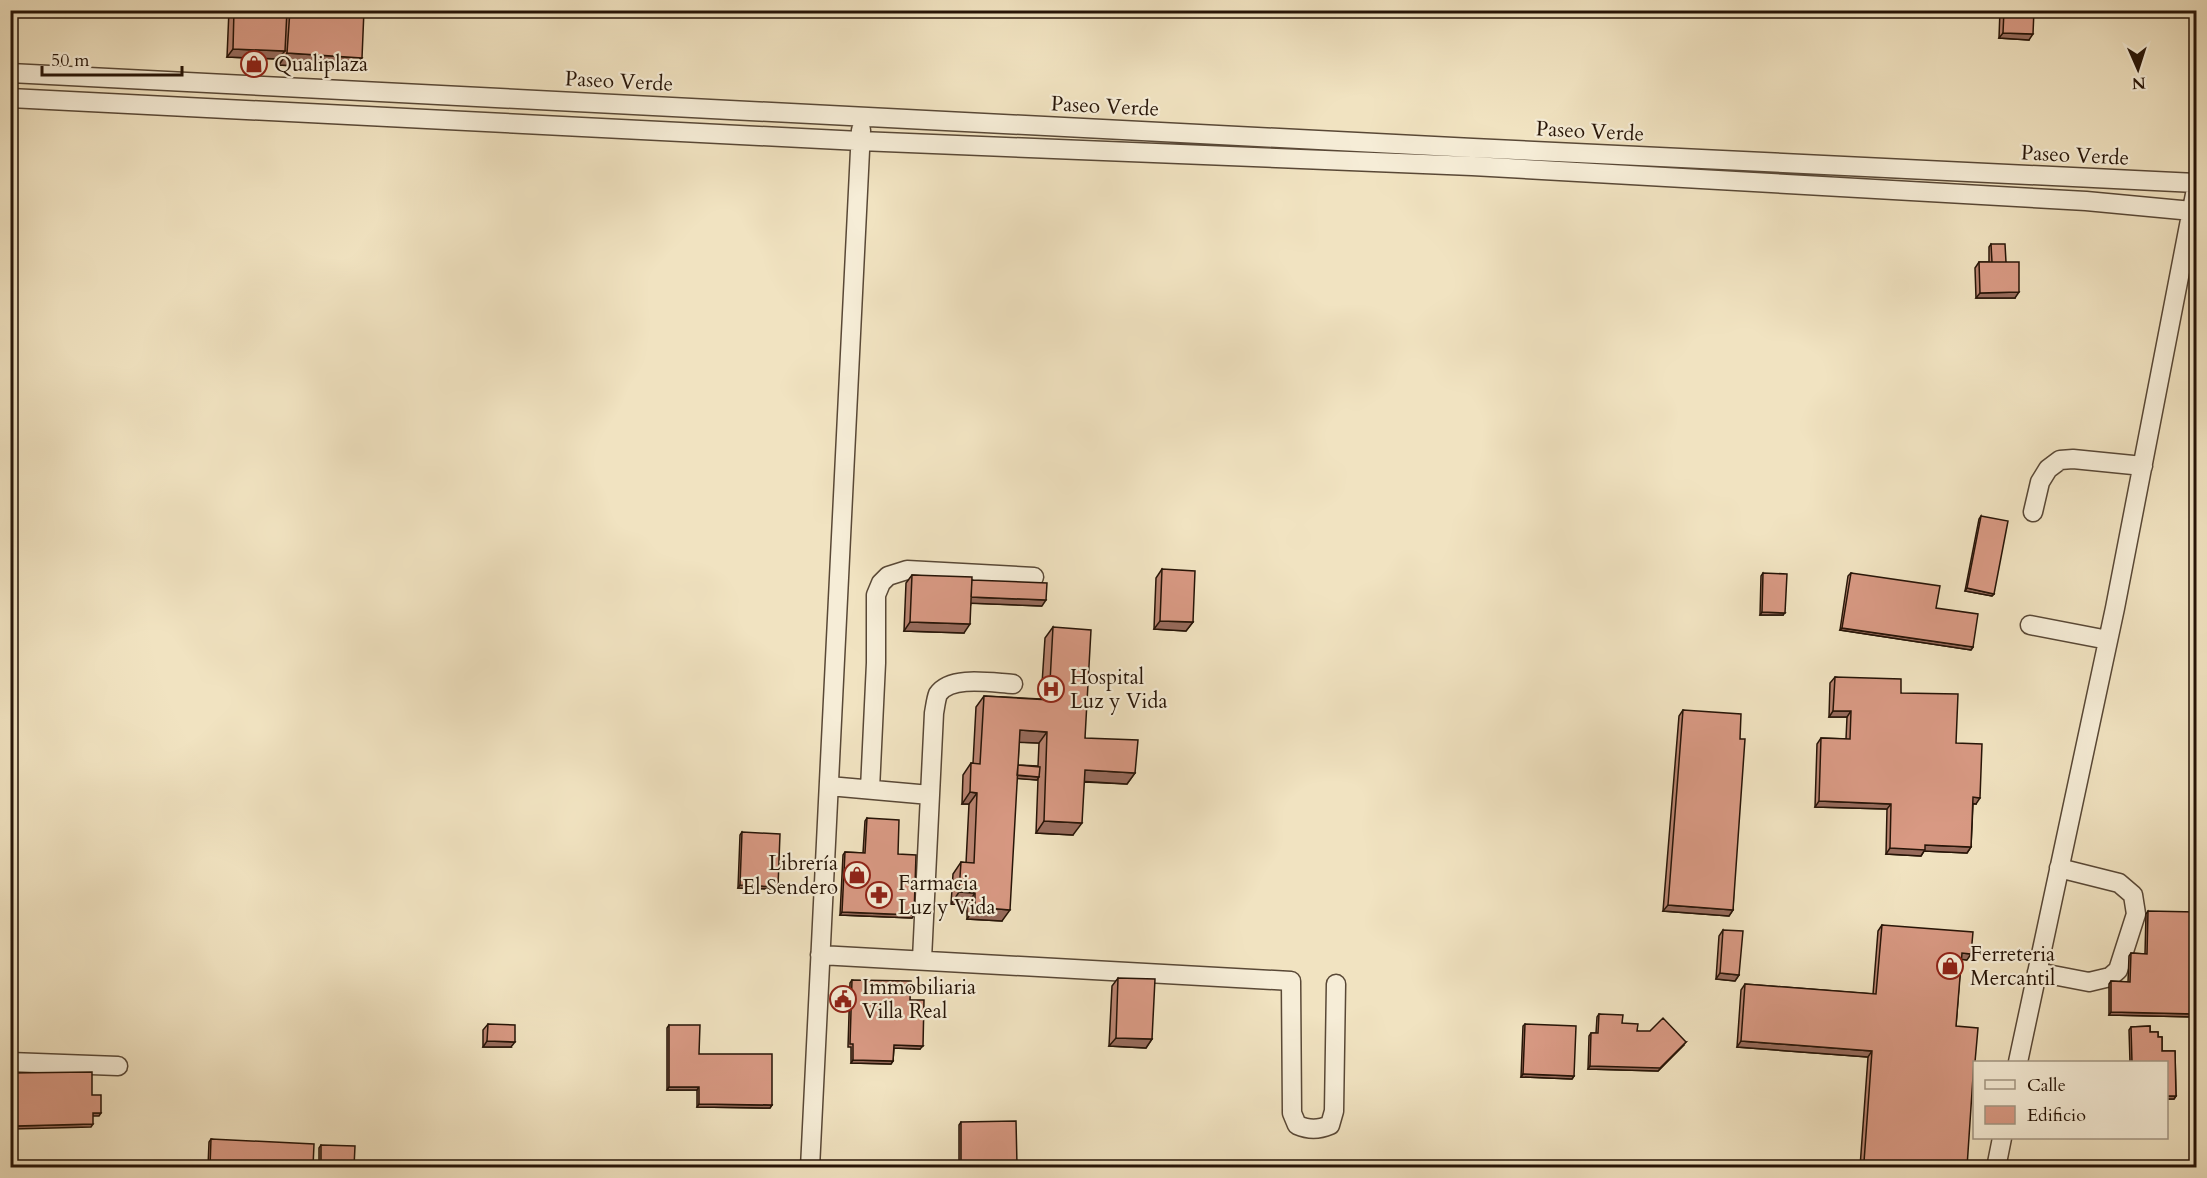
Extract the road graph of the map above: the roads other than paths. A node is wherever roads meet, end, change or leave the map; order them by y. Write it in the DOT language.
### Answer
graph roads {
  1 [pos="10,73"];
  2 [pos="391,92"];
  3 [pos="10,99"];
  4 [pos="861,116"];
  5 [pos="390,117"];
  6 [pos="860,141"];
  7 [pos="1472,157"];
  8 [pos="2196,183"];
  9 [pos="2196,189"];
  10 [pos="2192,211"];
  11 [pos="2143,466"];
  12 [pos="2032,512"];
  13 [pos="1034,577"];
  14 [pos="2030,625"];
  15 [pos="2108,640"];
  16 [pos="1012,684"];
  17 [pos="829,786"];
  18 [pos="870,789"];
  19 [pos="930,795"];
  20 [pos="2059,868"];
  21 [pos="820,955"];
  22 [pos="922,959"];
  23 [pos="2037,972"];
  24 [pos="1336,984"];
  25 [pos="2018,1061"];
  26 [pos="10,1062"];
  27 [pos="118,1066"];
  28 [pos="2002,1139"];
  29 [pos="810,1167"];
  30 [pos="1996,1167"];
  1 -- 2 [label="street, Paseo Verde"];
  2 -- 4 [label="street, Paseo Verde"];
  2 -- 5 [label="street"];
  3 -- 5 [label="street, Paseo Verde"];
  4 -- 6 [label="street"];
  4 -- 7 [label="street, Paseo Verde"];
  5 -- 6 [label="street, Paseo Verde"];
  6 -- 7 [label="street, Paseo Verde"];
  6 -- 17 [label="street"];
  7 -- 8 [label="street, Paseo Verde"];
  7 -- 10 [label="street, Paseo Verde"];
  9 -- 10 [label="street"];
  10 -- 11 [label="street"];
  11 -- 12 [label="street"];
  11 -- 15 [label="street"];
  13 -- 18 [label="street"];
  14 -- 15 [label="street"];
  15 -- 20 [label="street"];
  16 -- 19 [label="street"];
  17 -- 18 [label="street"];
  17 -- 21 [label="street"];
  18 -- 19 [label="street"];
  19 -- 22 [label="street"];
  20 -- 23 [label="street"];
  20 -- 23 [label="street"];
  21 -- 22 [label="street"];
  21 -- 29 [label="street"];
  22 -- 24 [label="street"];
  23 -- 25 [label="street"];
  26 -- 27 [label="street"];
  28 -- 30 [label="street"];
}
